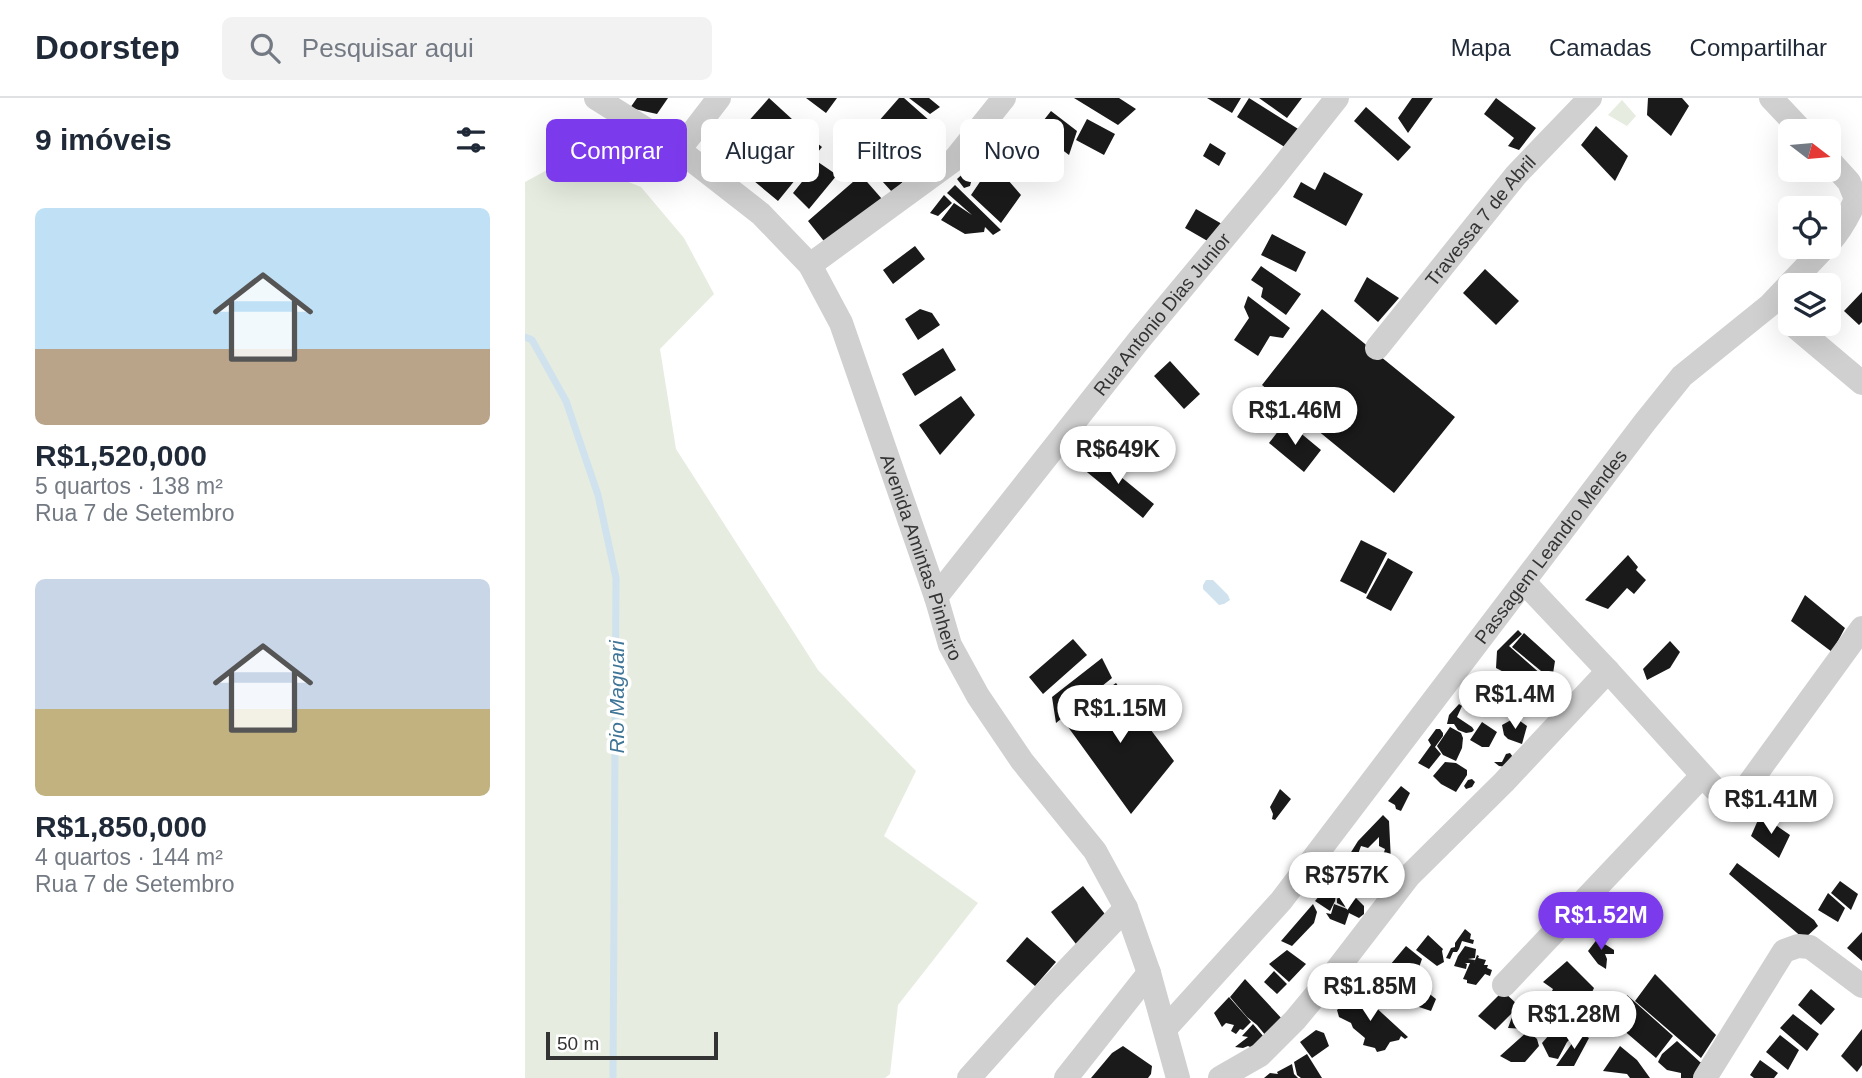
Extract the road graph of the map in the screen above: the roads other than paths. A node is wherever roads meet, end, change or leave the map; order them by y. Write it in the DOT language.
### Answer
graph roads {
  1 [pos="596,98"];
  2 [pos="719,98"];
  3 [pos="1005,98"];
  4 [pos="1337,98"];
  5 [pos="1590,98"];
  6 [pos="1771,98"];
  7 [pos="630,119"];
  8 [pos="1791,119"];
  9 [pos="687,140"];
  10 [pos="687,156"];
  11 [pos="1841,173"];
  12 [pos="1841,228"];
  13 [pos="1814,259"];
  14 [pos="810,265"];
  15 [pos="1770,305"];
  16 [pos="1778,312"];
  17 [pos="1806,336"];
  18 [pos="1377,348"];
  19 [pos="1862,383"];
  20 [pos="1524,582"];
  21 [pos="936,597"];
  22 [pos="1862,628"];
  23 [pos="1608,671"];
  24 [pos="1702,776"];
  25 [pos="1126,908"];
  26 [pos="1149,973"];
  27 [pos="1504,985"];
  28 [pos="1862,986"];
  29 [pos="1165,1029"];
  30 [pos="969,1078"];
  31 [pos="1066,1078"];
  32 [pos="1178,1078"];
  33 [pos="1220,1078"];
  34 [pos="1705,1078"];
  1 -- 7 [label="street, Avenida Amintas Pinheiro"];
  2 -- 9 [label="street"];
  3 -- 14 [label="street"];
  4 -- 21 [label="street, Rua Antonio Dias Junior"];
  5 -- 18 [label="street, Travessa 7 de Abril"];
  6 -- 8 [label="street"];
  10 -- 14 [label="street, Avenida Amintas Pinheiro"];
  11 -- 12 [label="street, Passagem Leandro Mendes"];
  13 -- 15 [label="street, Passagem Leandro Mendes"];
  14 -- 21 [label="street, Avenida Amintas Pinheiro"];
  15 -- 16 [label="street"];
  15 -- 20 [label="street, Passagem Leandro Mendes"];
  17 -- 19 [label="street"];
  20 -- 23 [label="street"];
  20 -- 29 [label="street, Passagem Leandro Mendes"];
  21 -- 25 [label="street, Avenida Amintas Pinheiro"];
  22 -- 24 [label="street"];
  23 -- 24 [label="street"];
  23 -- 33 [label="street"];
  24 -- 27 [label="street"];
  25 -- 26 [label="street, Avenida Amintas Pinheiro"];
  25 -- 30 [label="street"];
  26 -- 29 [label="street, Avenida Amintas Pinheiro"];
  26 -- 31 [label="street"];
  28 -- 34 [label="street"];
  29 -- 32 [label="street, Avenida Amintas Pinheiro"];
}
